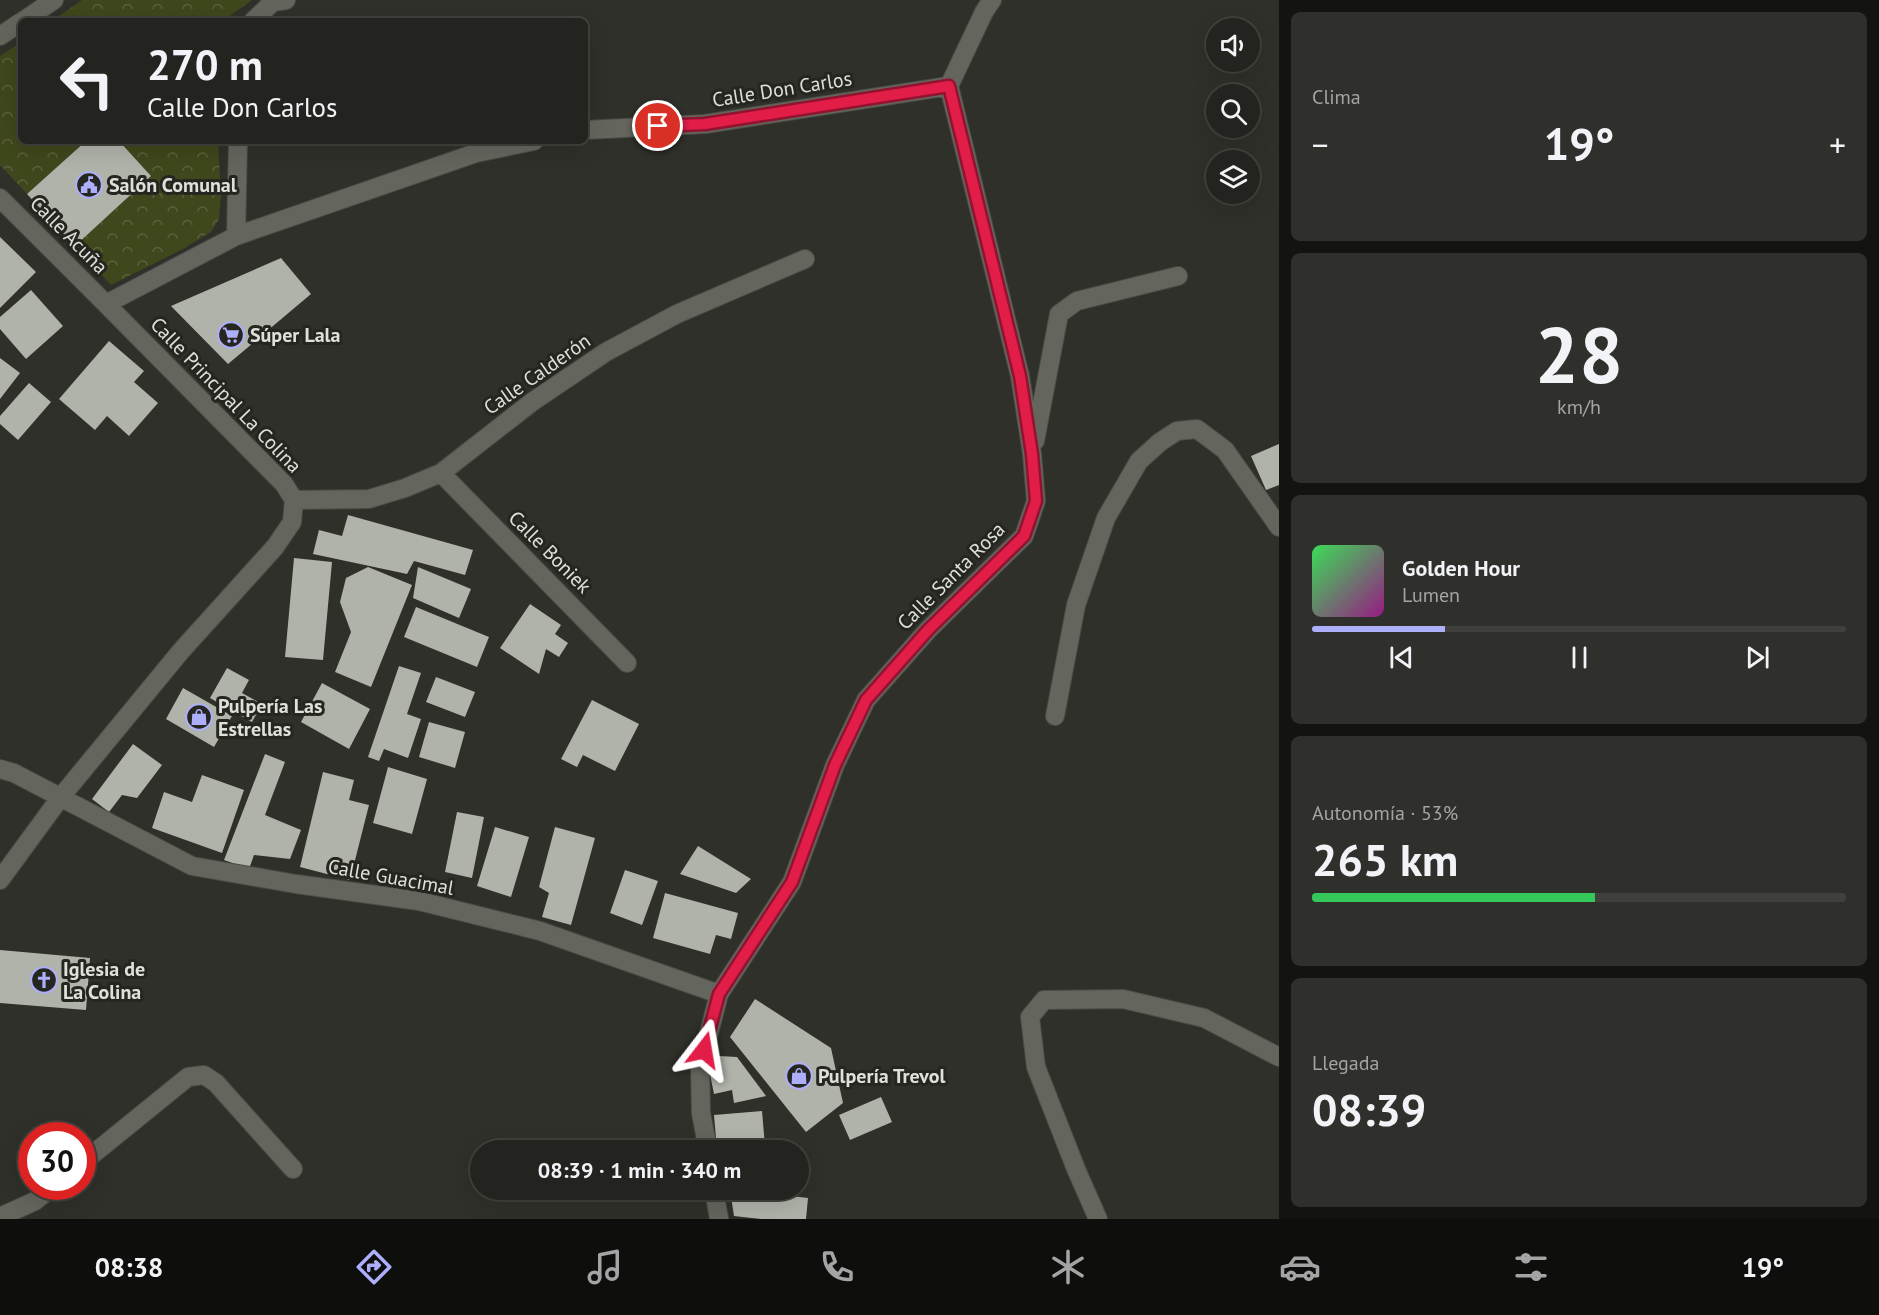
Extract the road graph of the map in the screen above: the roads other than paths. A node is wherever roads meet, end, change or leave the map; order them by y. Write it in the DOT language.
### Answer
graph roads {
  1 [pos="54,0"];
  2 [pos="992,0"];
  3 [pos="277,1"];
  4 [pos="28,18"];
  5 [pos="257,18"];
  6 [pos="18,25"];
  7 [pos="0,36"];
  8 [pos="949,86"];
  9 [pos="588,130"];
  10 [pos="238,144"];
  11 [pos="520,144"];
  12 [pos="0,198"];
  13 [pos="236,236"];
  14 [pos="805,259"];
  15 [pos="1178,276"];
  16 [pos="106,304"];
  17 [pos="1032,454"];
  18 [pos="441,473"];
  19 [pos="294,500"];
  20 [pos="1279,527"];
  21 [pos="627,663"];
  22 [pos="1055,716"];
  23 [pos="0,769"];
  24 [pos="60,798"];
  25 [pos="0,880"];
  26 [pos="719,994"];
  27 [pos="1279,1057"];
  28 [pos="706,1140"];
  29 [pos="96,1152"];
  30 [pos="294,1169"];
  31 [pos="36,1200"];
  32 [pos="716,1200"];
  33 [pos="0,1217"];
  34 [pos="719,1219"];
  35 [pos="1098,1219"];
  1 -- 4 [label="street"];
  2 -- 8 [label="street"];
  3 -- 5 [label="street"];
  6 -- 7 [label="street"];
  8 -- 9 [label="street, Calle Don Carlos"];
  8 -- 17 [label="street, Calle Santa Rosa"];
  10 -- 13 [label="street"];
  11 -- 13 [label="street"];
  12 -- 16 [label="street, Calle Acuña"];
  13 -- 16 [label="street"];
  14 -- 18 [label="street, Calle Calderón"];
  15 -- 17 [label="street"];
  16 -- 19 [label="street, Calle Principal La Colina"];
  17 -- 26 [label="street, Calle Santa Rosa"];
  18 -- 19 [label="street, Calle Calderón"];
  18 -- 21 [label="street, Calle Boniek"];
  19 -- 24 [label="street, Calle Principal La Colina"];
  20 -- 22 [label="street"];
  23 -- 24 [label="street, Calle Guacimal"];
  24 -- 25 [label="street, Calle Principal La Colina"];
  24 -- 26 [label="street, Calle Guacimal"];
  26 -- 28 [label="street, Calle Santa Rosa"];
  27 -- 35 [label="street"];
  29 -- 30 [label="street"];
  31 -- 33 [label="street"];
  32 -- 34 [label="street"];
}
